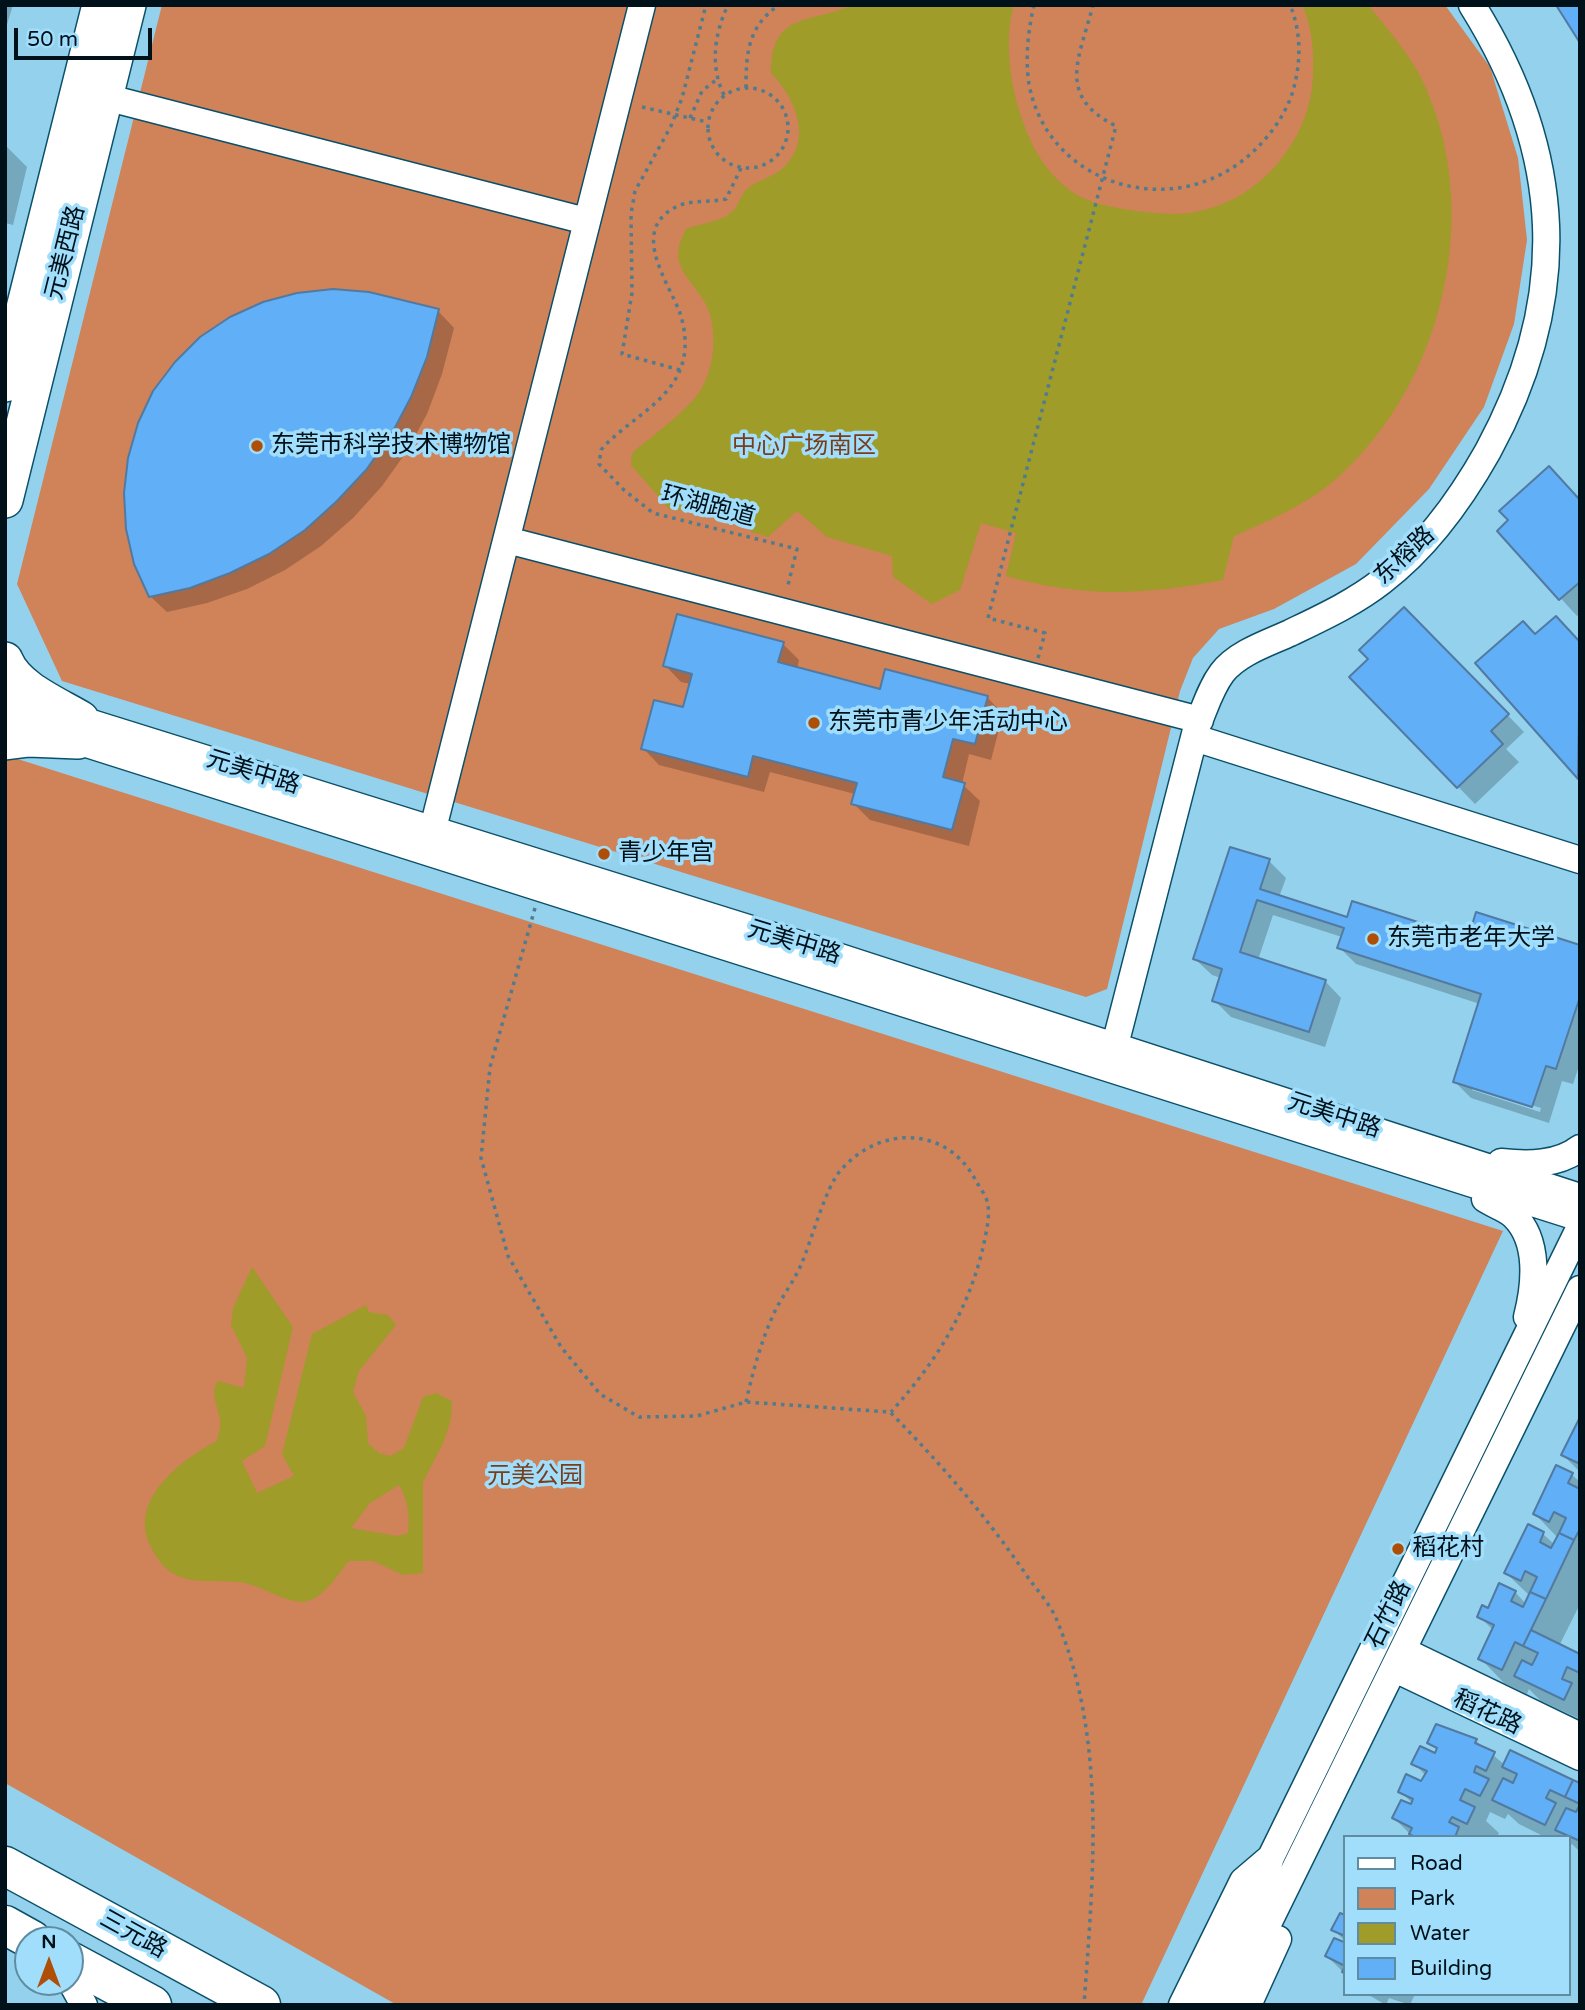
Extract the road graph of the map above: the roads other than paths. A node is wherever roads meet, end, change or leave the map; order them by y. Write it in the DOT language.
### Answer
graph roads {
  1 [pos="100,5"];
  2 [pos="128,5"];
  3 [pos="642,5"];
  4 [pos="1472,5"];
  5 [pos="105,97"];
  6 [pos="586,222"];
  7 [pos="5,384"];
  8 [pos="5,500"];
  9 [pos="507,540"];
  10 [pos="5,660"];
  11 [pos="5,696"];
  12 [pos="5,718"];
  13 [pos="1197,729"];
  14 [pos="79,730"];
  15 [pos="5,742"];
  16 [pos="430,842"];
  17 [pos="1580,860"];
  18 [pos="1115,1045"];
  19 [pos="1580,1147"];
  20 [pos="1457,1169"];
  21 [pos="1580,1197"];
  22 [pos="1580,1218"];
  23 [pos="1580,1227"];
  24 [pos="1580,1289"];
  25 [pos="1580,1317"];
  26 [pos="1520,1346"];
  27 [pos="1548,1355"];
  28 [pos="1400,1660"];
  29 [pos="1580,1736"];
  30 [pos="1580,1757"];
  31 [pos="1271,1857"];
  32 [pos="5,1866"];
  33 [pos="1296,1867"];
  34 [pos="84,1969"];
  35 [pos="152,2005"];
  36 [pos="261,2005"];
  37 [pos="1182,2005"];
  38 [pos="1204,2005"];
  39 [pos="1228,2005"];
  40 [pos="1248,2005"];
  1 -- 7 [label="main road, 元美西路"];
  2 -- 5 [label="main road, 元美西路"];
  3 -- 6 [label="street"];
  4 -- 13 [label="street, 东榕路"];
  5 -- 6 [label="street"];
  5 -- 8 [label="main road, 元美西路"];
  6 -- 9 [label="street"];
  9 -- 13 [label="street"];
  9 -- 16 [label="street"];
  10 -- 14 [label="main road"];
  11 -- 14 [label="street, 元美中路"];
  12 -- 14 [label="street, 元美中路"];
  13 -- 17 [label="street"];
  13 -- 18 [label="street, 东榕路"];
  14 -- 15 [label="main road"];
  14 -- 16 [label="street, 元美中路"];
  16 -- 18 [label="street, 元美中路"];
  16 -- 20 [label="street, 元美中路"];
  18 -- 20 [label="street, 元美中路"];
  19 -- 20 [label="street"];
  20 -- 21 [label="street, 元美中路"];
  20 -- 22 [label="street, 元美中路"];
  20 -- 26 [label="street"];
  23 -- 26 [label="street, 石竹路"];
  24 -- 27 [label="street, 石竹路"];
  25 -- 27 [label="street"];
  26 -- 31 [label="street, 石竹路"];
  27 -- 28 [label="street, 石竹路"];
  28 -- 29 [label="street, 稻花路"];
  28 -- 30 [label="street, 稻花路"];
  28 -- 33 [label="street, 石竹路"];
  31 -- 37 [label="street"];
  31 -- 38 [label="street, 石竹路"];
  32 -- 36 [label="highway, 三元路"];
  33 -- 39 [label="street, 石竹路"];
  33 -- 40 [label="street"];
  34 -- 35 [label="highway"];
}
